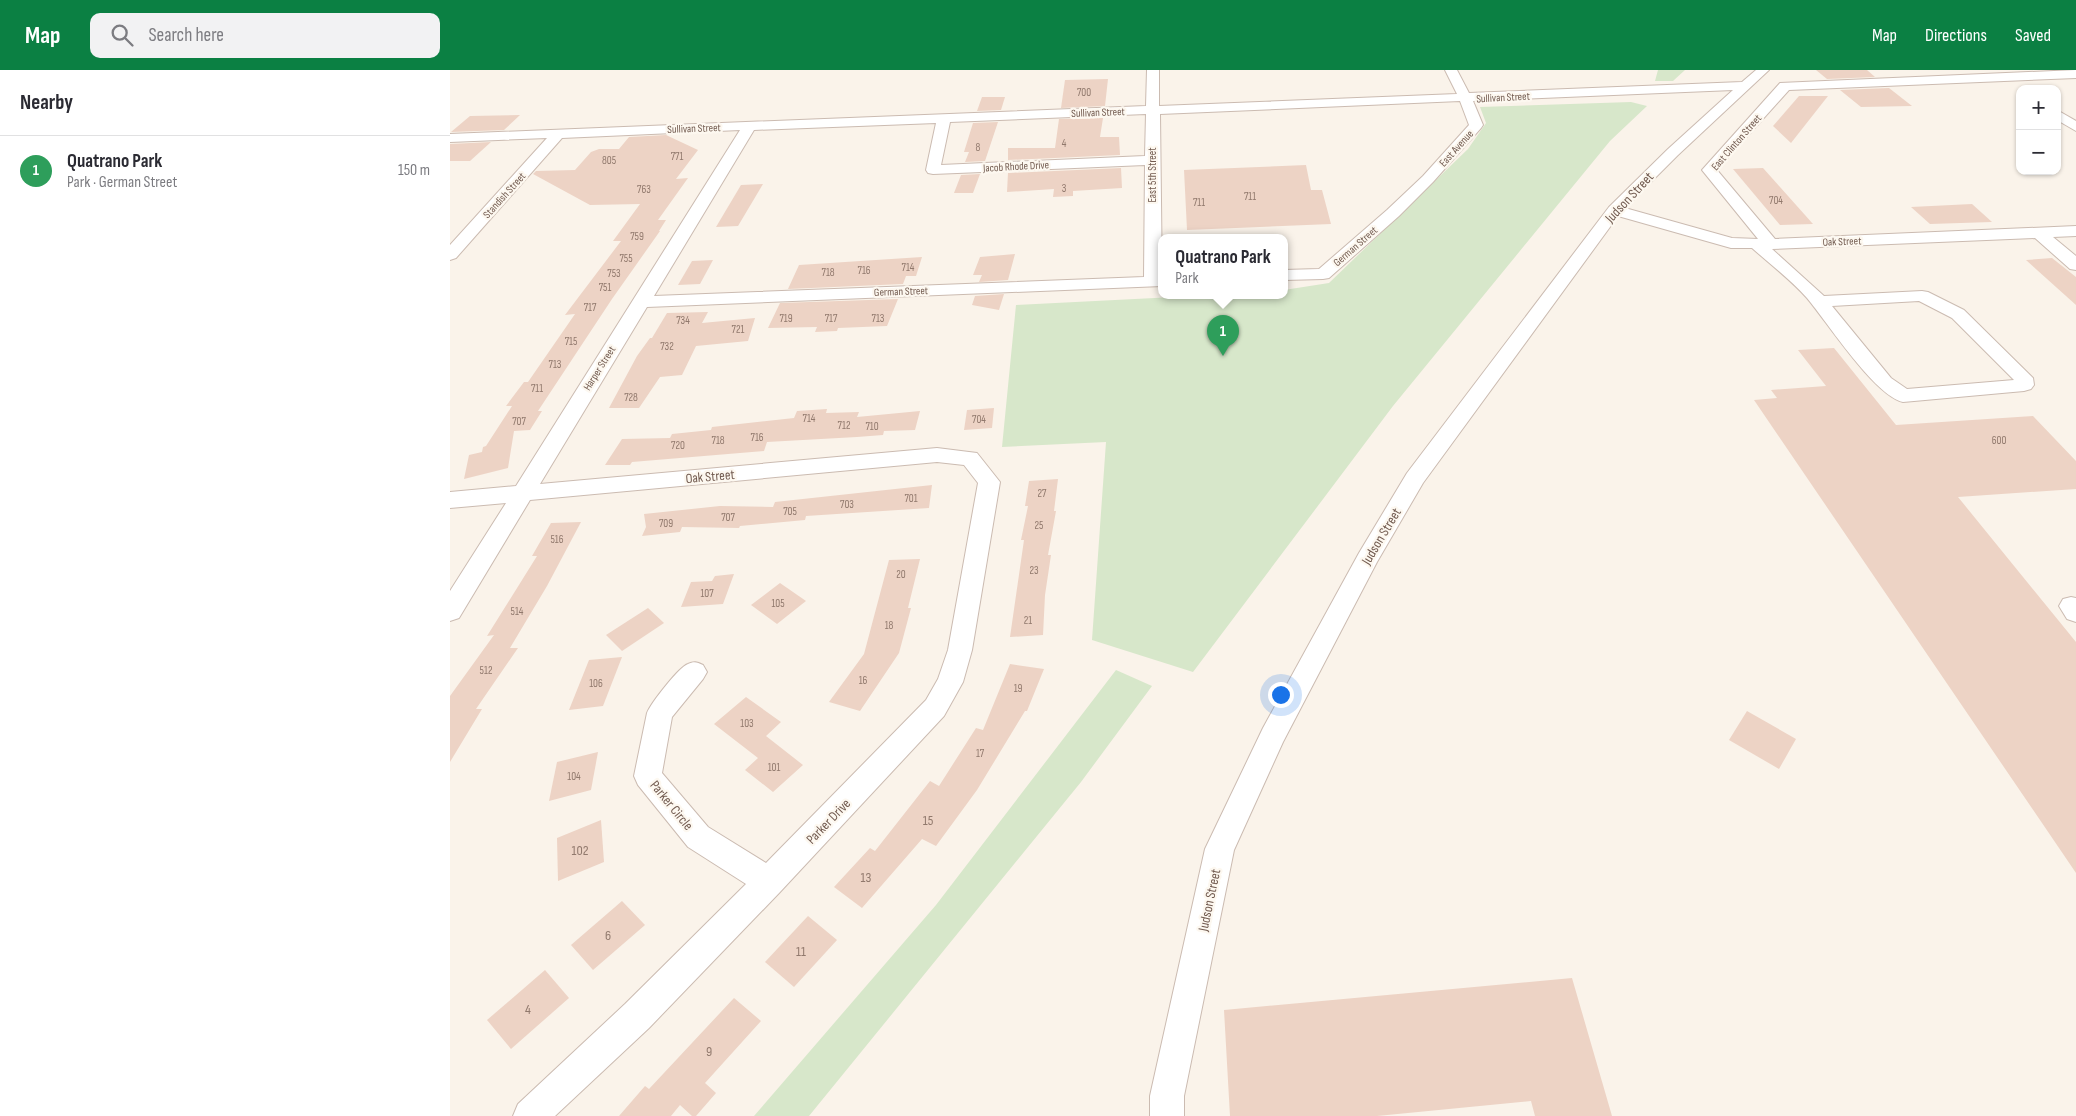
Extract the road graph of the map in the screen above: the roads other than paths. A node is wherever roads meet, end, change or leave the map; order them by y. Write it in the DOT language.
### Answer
graph roads {
  1 [pos="1153,70"];
  2 [pos="1451,70"];
  3 [pos="1763,70"];
  4 [pos="1994,70"];
  5 [pos="2076,74"];
  6 [pos="2005,78"];
  7 [pos="1746,86"];
  8 [pos="2016,86"];
  9 [pos="1466,99"];
  10 [pos="1152,110"];
  11 [pos="2061,117"];
  12 [pos="944,118"];
  13 [pos="750,126"];
  14 [pos="2076,127"];
  15 [pos="558,134"];
  16 [pos="450,138"];
  17 [pos="1152,160"];
  18 [pos="1614,210"];
  19 [pos="1393,213"];
  20 [pos="2076,231"];
  21 [pos="2039,233"];
  22 [pos="1764,244"];
  23 [pos="450,255"];
  24 [pos="2076,265"];
  25 [pos="1288,275"];
  26 [pos="1157,281"];
  27 [pos="641,302"];
  28 [pos="1819,302"];
  29 [pos="970,458"];
  30 [pos="521,494"];
  31 [pos="450,500"];
  32 [pos="450,610"];
  33 [pos="694,672"];
  34 [pos="770,882"];
  35 [pos="1167,1106"];
  36 [pos="530,1116"];
  1 -- 10 [label="street, East 5th Street"];
  2 -- 9 [label="street, East Avenue"];
  3 -- 7 [label="street, Judson Street"];
  4 -- 6 [label="street"];
  5 -- 6 [label="street"];
  6 -- 8 [label="street"];
  6 -- 22 [label="street, East Clinton Street"];
  7 -- 9 [label="street, Sullivan Street"];
  7 -- 18 [label="street, Judson Street"];
  9 -- 10 [label="street, Sullivan Street"];
  9 -- 19 [label="street, East Avenue"];
  10 -- 12 [label="street, Sullivan Street"];
  10 -- 17 [label="street, East 5th Street"];
  11 -- 14 [label="street"];
  12 -- 13 [label="street, Sullivan Street"];
  12 -- 17 [label="street, Jacob Rhode Drive"];
  13 -- 15 [label="street, Sullivan Street"];
  13 -- 27 [label="street, Harper Street"];
  15 -- 16 [label="street, Sullivan Street"];
  15 -- 23 [label="street, Standish Street"];
  17 -- 26 [label="street, East 5th Street"];
  18 -- 22 [label="street, Oak Street"];
  18 -- 35 [label="street, Judson Street"];
  19 -- 25 [label="street, German Street"];
  20 -- 21 [label="street, Oak Street"];
  21 -- 22 [label="street, Oak Street"];
  21 -- 24 [label="street"];
  22 -- 28 [label="street"];
  26 -- 27 [label="street, German Street"];
  27 -- 30 [label="street, Harper Street"];
  28 -- 28 [label="street"];
  29 -- 30 [label="street, Oak Street"];
  29 -- 34 [label="street, Parker Drive"];
  30 -- 31 [label="street, Oak Street"];
  30 -- 32 [label="street, Harper Street"];
  33 -- 34 [label="street, Parker Circle"];
  34 -- 36 [label="street, Parker Drive"];
}
